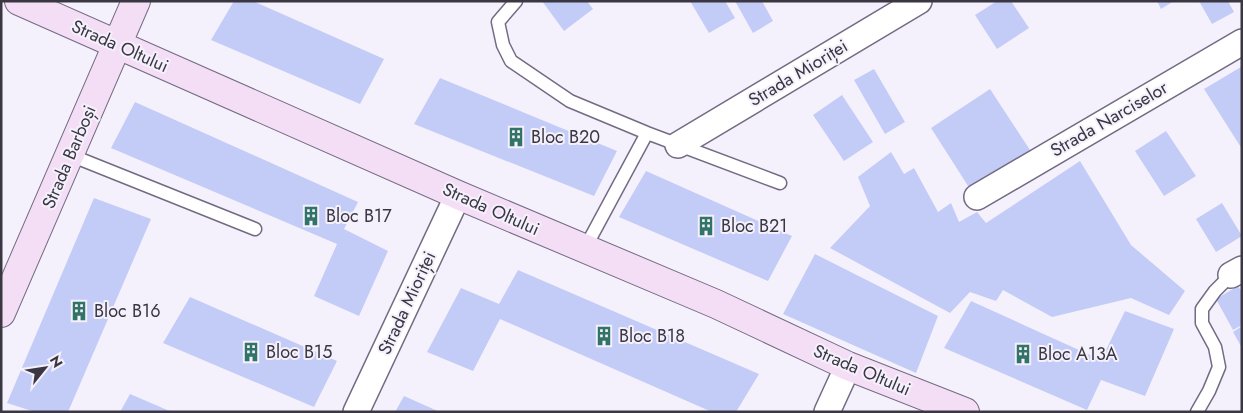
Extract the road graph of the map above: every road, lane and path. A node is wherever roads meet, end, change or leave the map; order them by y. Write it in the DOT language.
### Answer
graph roads {
  1 [pos="19,1"];
  2 [pos="136,1"];
  3 [pos="516,1"];
  4 [pos="919,1"];
  5 [pos="1242,42"];
  6 [pos="118,45"];
  7 [pos="647,133"];
  8 [pos="678,145"];
  9 [pos="70,156"];
  10 [pos="780,183"];
  11 [pos="458,195"];
  12 [pos="977,197"];
  13 [pos="255,229"];
  14 [pos="584,250"];
  15 [pos="1236,272"];
  16 [pos="1,313"];
  17 [pos="848,366"];
  18 [pos="356,412"];
  19 [pos="827,412"];
  20 [pos="965,412"];
  21 [pos="1197,412"];
  1 -- 6 [label="street, Strada Oltului"];
  2 -- 6 [label="street, Strada Barboși"];
  3 -- 7 [label="lane"];
  4 -- 8 [label="street, Strada Mioriței"];
  5 -- 12 [label="street, Strada Narciselor"];
  6 -- 9 [label="street, Strada Barboși"];
  6 -- 11 [label="street, Strada Oltului"];
  7 -- 8 [label="lane"];
  7 -- 14 [label="lane"];
  8 -- 10 [label="lane"];
  9 -- 13 [label="lane"];
  9 -- 16 [label="street, Strada Barboși"];
  11 -- 14 [label="street, Strada Oltului"];
  11 -- 18 [label="street, Strada Mioriței"];
  14 -- 17 [label="street, Strada Oltului"];
  15 -- 21 [label="lane"];
  17 -- 19 [label="street"];
  17 -- 20 [label="street, Strada Oltului"];
}
